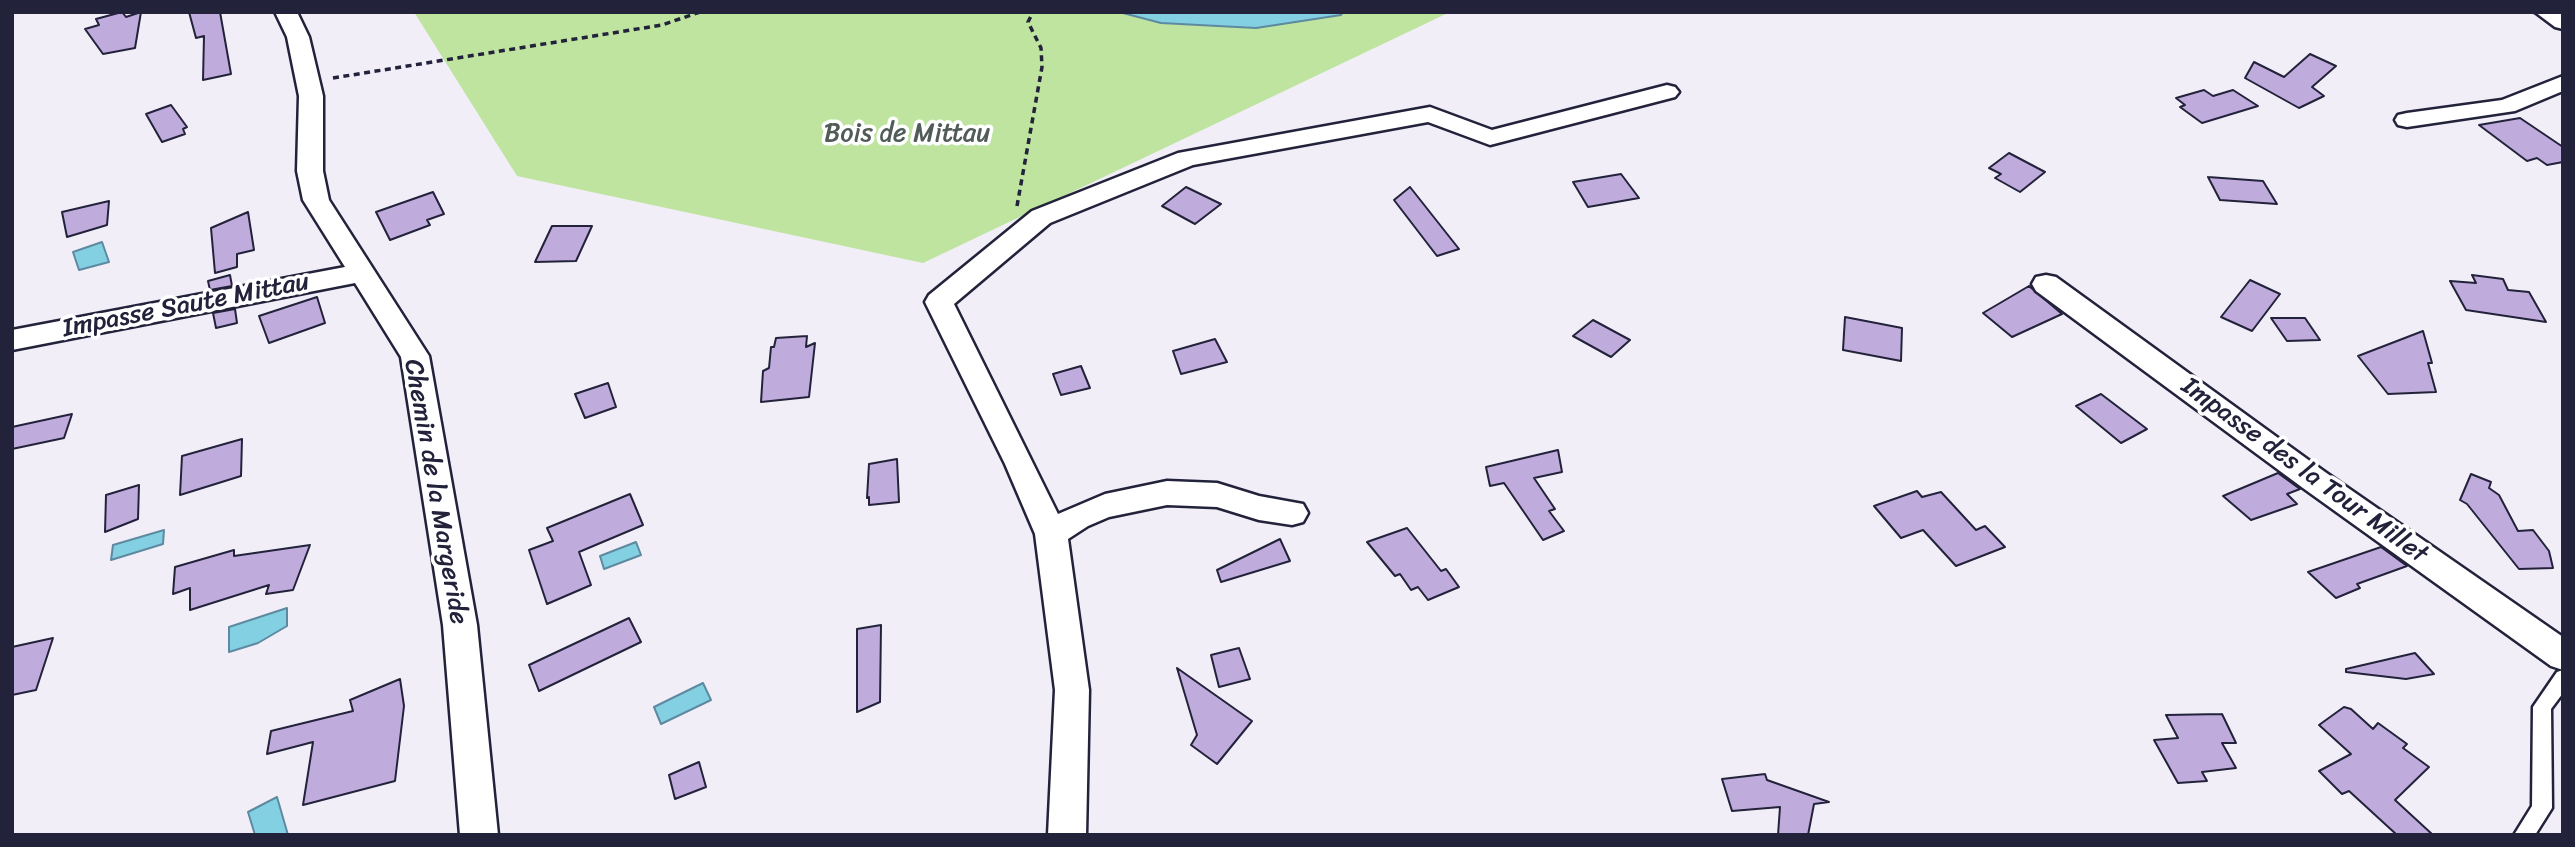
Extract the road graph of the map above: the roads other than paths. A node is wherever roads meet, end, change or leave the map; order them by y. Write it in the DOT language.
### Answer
graph roads {
  1 [pos="286,12"];
  2 [pos="2546,12"];
  3 [pos="2563,22"];
  4 [pos="2563,83"];
  5 [pos="1667,92"];
  6 [pos="2407,120"];
  7 [pos="359,273"];
  8 [pos="2046,284"];
  9 [pos="12,340"];
  10 [pos="1292,513"];
  11 [pos="1051,534"];
  12 [pos="2563,656"];
  13 [pos="2563,678"];
  14 [pos="479,835"];
  15 [pos="1067,835"];
  16 [pos="2524,835"];
  1 -- 7 [label="street, Chemin de la Margeride"];
  2 -- 3 [label="street"];
  4 -- 6 [label="street"];
  5 -- 11 [label="street"];
  7 -- 9 [label="street, Impasse Saute Mittau"];
  7 -- 14 [label="street, Chemin de la Margeride"];
  8 -- 12 [label="street, Impasse des la Tour Millet"];
  10 -- 11 [label="street"];
  11 -- 15 [label="street"];
  13 -- 16 [label="lane"];
}
